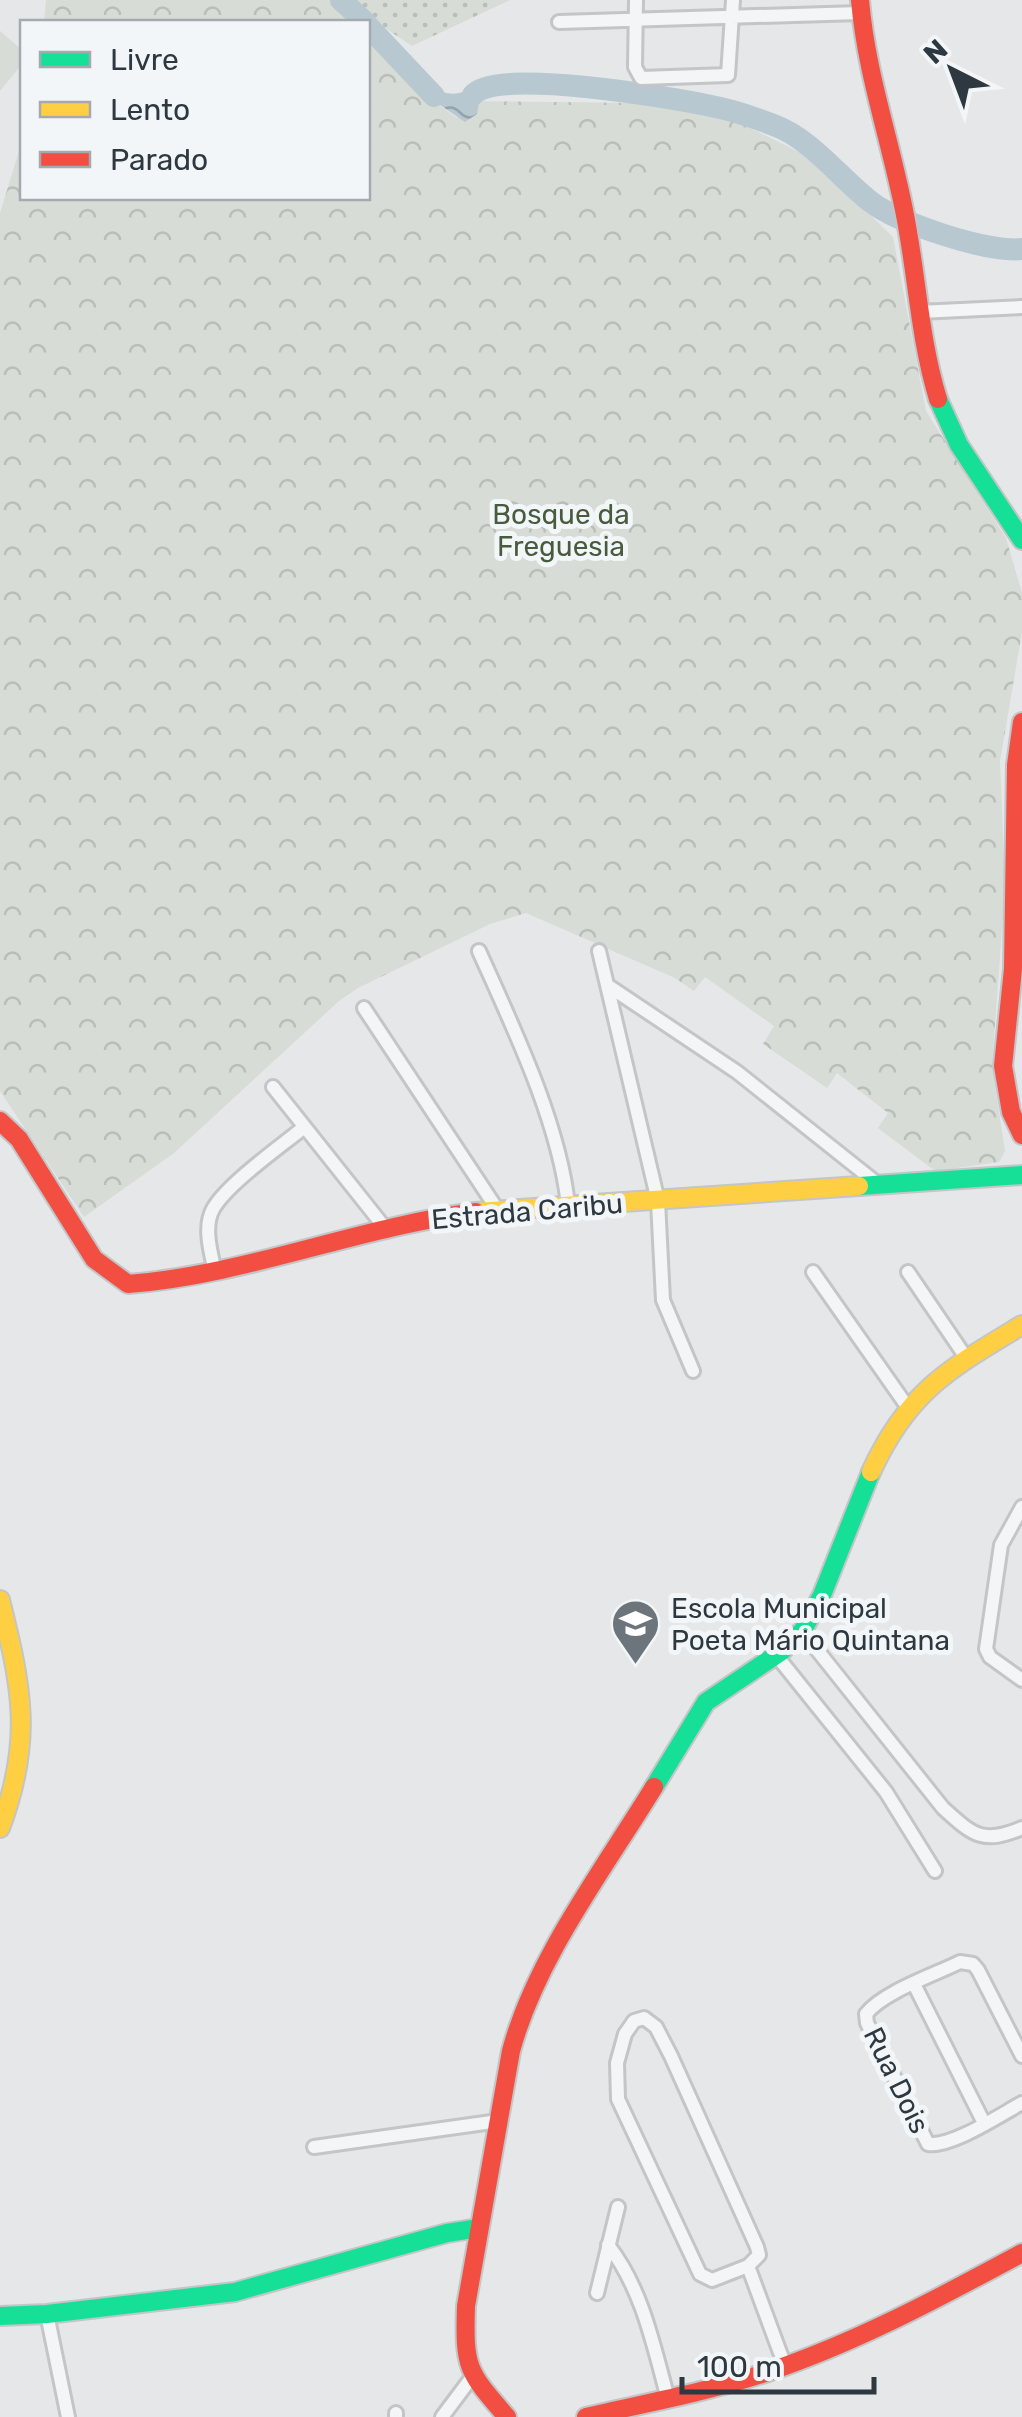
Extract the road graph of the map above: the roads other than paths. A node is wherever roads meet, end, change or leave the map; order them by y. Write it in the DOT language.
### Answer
graph roads {
  1 [pos="636,0"];
  2 [pos="733,0"];
  3 [pos="860,6"];
  4 [pos="732,18"];
  5 [pos="635,19"];
  6 [pos="559,22"];
  7 [pos="1021,310"];
  8 [pos="920,312"];
  9 [pos="1022,540"];
  10 [pos="1022,722"];
  11 [pos="1018,885"];
  12 [pos="478,951"];
  13 [pos="599,951"];
  14 [pos="1017,970"];
  15 [pos="610,987"];
  16 [pos="364,1008"];
  17 [pos="272,1088"];
  18 [pos="0,1121"];
  19 [pos="303,1128"];
  20 [pos="1022,1135"];
  21 [pos="1022,1175"];
  22 [pos="879,1184"];
  23 [pos="658,1201"];
  24 [pos="568,1204"];
  25 [pos="497,1209"];
  26 [pos="385,1228"];
  27 [pos="215,1272"];
  28 [pos="813,1272"];
  29 [pos="908,1272"];
  30 [pos="1022,1325"];
  31 [pos="967,1359"];
  32 [pos="693,1371"];
  33 [pos="910,1409"];
  34 [pos="1022,1507"];
  35 [pos="0,1600"];
  36 [pos="802,1632"];
  37 [pos="776,1656"];
  38 [pos="1022,1680"];
  39 [pos="0,1828"];
  40 [pos="1022,1828"];
  41 [pos="935,1870"];
  42 [pos="914,1984"];
  43 [pos="1022,2056"];
  44 [pos="1022,2103"];
  45 [pos="499,2121"];
  46 [pos="984,2123"];
  47 [pos="314,2147"];
  48 [pos="618,2207"];
  49 [pos="478,2228"];
  50 [pos="608,2244"];
  51 [pos="1022,2253"];
  52 [pos="748,2266"];
  53 [pos="598,2293"];
  54 [pos="48,2314"];
  55 [pos="0,2316"];
  56 [pos="785,2366"];
  57 [pos="472,2376"];
  58 [pos="668,2399"];
  59 [pos="68,2417"];
  60 [pos="442,2417"];
  61 [pos="508,2417"];
  62 [pos="586,2417"];
  1 -- 5 [label="street"];
  2 -- 4 [label="street"];
  3 -- 4 [label="street"];
  3 -- 8 [label="main road"];
  4 -- 5 [label="street"];
  4 -- 5 [label="street"];
  5 -- 6 [label="street"];
  7 -- 8 [label="street"];
  8 -- 9 [label="main road"];
  10 -- 11 [label="main road"];
  11 -- 14 [label="main road"];
  12 -- 24 [label="street"];
  13 -- 15 [label="street"];
  14 -- 20 [label="main road"];
  15 -- 22 [label="street"];
  15 -- 23 [label="street"];
  16 -- 25 [label="street"];
  17 -- 19 [label="street"];
  18 -- 27 [label="main road, Estrada Caribu"];
  19 -- 26 [label="street"];
  19 -- 27 [label="street"];
  21 -- 22 [label="main road, Estrada Caribu"];
  22 -- 23 [label="main road, Estrada Caribu"];
  23 -- 24 [label="main road, Estrada Caribu"];
  23 -- 32 [label="street"];
  24 -- 25 [label="main road, Estrada Caribu"];
  25 -- 26 [label="main road, Estrada Caribu"];
  26 -- 27 [label="main road, Estrada Caribu"];
  28 -- 33 [label="street"];
  29 -- 31 [label="street"];
  30 -- 31 [label="main road"];
  31 -- 33 [label="main road"];
  33 -- 36 [label="main road"];
  34 -- 38 [label="street"];
  35 -- 39 [label="main road"];
  36 -- 37 [label="main road"];
  36 -- 40 [label="street"];
  37 -- 41 [label="street"];
  37 -- 45 [label="main road"];
  42 -- 43 [label="street, Rua Dois"];
  42 -- 46 [label="street, Rua Dois"];
  42 -- 46 [label="street, Rua Dois"];
  44 -- 46 [label="street, Rua Dois"];
  45 -- 47 [label="street"];
  45 -- 49 [label="main road"];
  48 -- 50 [label="street"];
  49 -- 54 [label="main road"];
  49 -- 57 [label="main road"];
  50 -- 53 [label="street"];
  50 -- 58 [label="street"];
  51 -- 56 [label="main road"];
  52 -- 52 [label="street"];
  52 -- 56 [label="street"];
  54 -- 55 [label="main road"];
  54 -- 59 [label="street"];
  56 -- 58 [label="main road"];
  57 -- 60 [label="street"];
  57 -- 61 [label="main road"];
  58 -- 62 [label="main road"];
}
